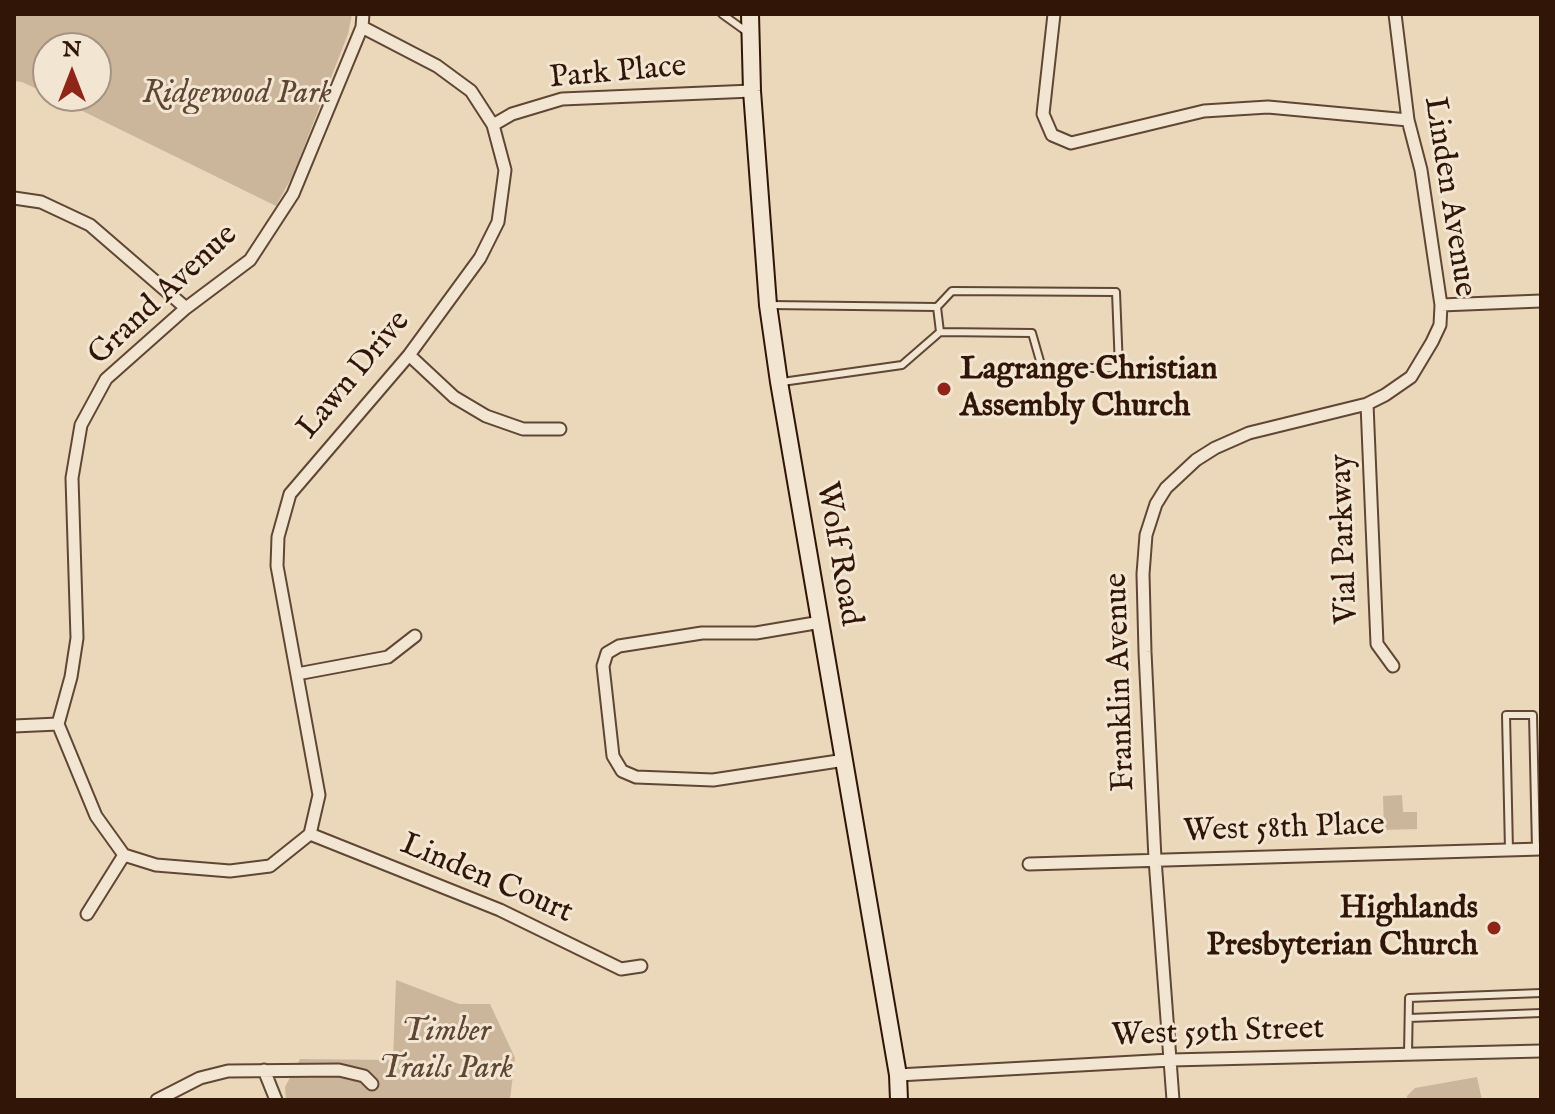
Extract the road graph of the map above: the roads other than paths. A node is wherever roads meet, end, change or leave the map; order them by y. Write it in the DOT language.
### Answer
graph roads {
  1 [pos="722,14"];
  2 [pos="750,14"];
  3 [pos="1054,14"];
  4 [pos="1395,14"];
  5 [pos="362,20"];
  6 [pos="750,34"];
  7 [pos="752,91"];
  8 [pos="1408,120"];
  9 [pos="493,125"];
  10 [pos="14,198"];
  11 [pos="1541,301"];
  12 [pos="768,305"];
  13 [pos="1441,305"];
  14 [pos="937,307"];
  15 [pos="186,308"];
  16 [pos="940,332"];
  17 [pos="409,355"];
  18 [pos="779,382"];
  19 [pos="1367,404"];
  20 [pos="560,429"];
  21 [pos="821,622"];
  22 [pos="415,636"];
  23 [pos="1393,666"];
  24 [pos="297,674"];
  25 [pos="58,724"];
  26 [pos="14,726"];
  27 [pos="845,760"];
  28 [pos="310,834"];
  29 [pos="1538,849"];
  30 [pos="1509,850"];
  31 [pos="124,855"];
  32 [pos="1155,859"];
  33 [pos="1029,864"];
  34 [pos="87,914"];
  35 [pos="641,966"];
  36 [pos="1541,993"];
  37 [pos="1541,1013"];
  38 [pos="1409,1018"];
  39 [pos="1541,1051"];
  40 [pos="1408,1054"];
  41 [pos="1171,1060"];
  42 [pos="264,1070"];
  43 [pos="898,1075"];
  44 [pos="372,1084"];
  45 [pos="157,1100"];
  46 [pos="276,1100"];
  47 [pos="899,1100"];
  48 [pos="1173,1100"];
  1 -- 6 [label="lane"];
  2 -- 6 [label="main road, Wolf Road"];
  3 -- 8 [label="street"];
  4 -- 8 [label="street, Linden Avenue"];
  5 -- 9 [label="street, Lawn Drive"];
  5 -- 15 [label="street, Grand Avenue"];
  6 -- 7 [label="main road, Wolf Road"];
  7 -- 9 [label="street, Park Place"];
  7 -- 12 [label="main road, Wolf Road"];
  8 -- 13 [label="street, Linden Avenue"];
  9 -- 17 [label="street, Lawn Drive"];
  10 -- 15 [label="street"];
  11 -- 13 [label="street"];
  12 -- 14 [label="lane"];
  12 -- 18 [label="main road, Wolf Road"];
  13 -- 19 [label="street, Linden Avenue"];
  14 -- 16 [label="lane"];
  14 -- 16 [label="lane"];
  15 -- 25 [label="street, Grand Avenue"];
  16 -- 18 [label="lane"];
  17 -- 20 [label="street"];
  17 -- 24 [label="street, Lawn Drive"];
  18 -- 21 [label="main road, Wolf Road"];
  19 -- 23 [label="street, Vial Parkway"];
  19 -- 32 [label="street, Franklin Avenue"];
  21 -- 27 [label="main road, Wolf Road"];
  21 -- 27 [label="street"];
  22 -- 24 [label="street"];
  24 -- 28 [label="street, Lawn Drive"];
  25 -- 26 [label="street"];
  25 -- 31 [label="street"];
  27 -- 43 [label="main road, Wolf Road"];
  28 -- 31 [label="street"];
  28 -- 35 [label="street, Linden Court"];
  29 -- 30 [label="street, West 58th Place"];
  29 -- 30 [label="lane"];
  30 -- 32 [label="street, West 58th Place"];
  31 -- 34 [label="street"];
  32 -- 33 [label="street, West 58th Place"];
  32 -- 41 [label="street, Franklin Avenue"];
  36 -- 38 [label="lane"];
  37 -- 38 [label="lane"];
  38 -- 40 [label="lane"];
  39 -- 40 [label="street, West 59th Street"];
  40 -- 41 [label="street, West 59th Street"];
  41 -- 43 [label="street, West 59th Street"];
  41 -- 48 [label="street, Franklin Avenue"];
  42 -- 44 [label="street"];
  42 -- 45 [label="street"];
  42 -- 46 [label="street"];
  43 -- 47 [label="main road, Wolf Road"];
}
